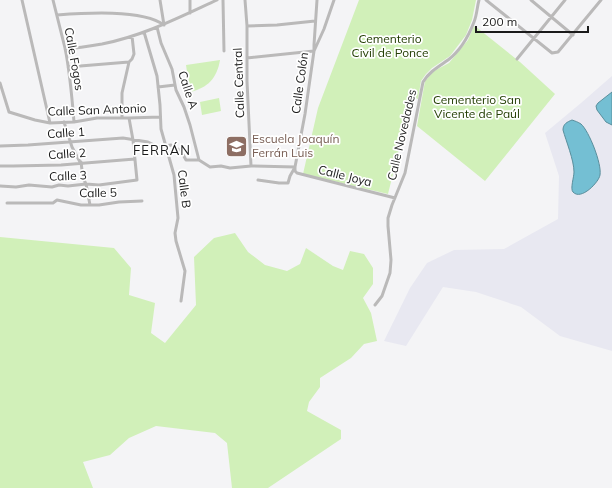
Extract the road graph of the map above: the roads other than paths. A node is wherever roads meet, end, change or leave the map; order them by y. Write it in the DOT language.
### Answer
graph roads {
  1 [pos="22,0"];
  2 [pos="54,0"];
  3 [pos="160,0"];
  4 [pos="190,0"];
  5 [pos="218,0"];
  6 [pos="223,0"];
  7 [pos="245,0"];
  8 [pos="317,0"];
  9 [pos="334,0"];
  10 [pos="479,0"];
  11 [pos="486,0"];
  12 [pos="531,0"];
  13 [pos="565,0"];
  14 [pos="600,0"];
  15 [pos="190,12"];
  16 [pos="57,15"];
  17 [pos="551,17"];
  18 [pos="315,20"];
  19 [pos="164,24"];
  20 [pos="246,26"];
  21 [pos="157,27"];
  22 [pos="144,32"];
  23 [pos="134,35"];
  24 [pos="573,35"];
  25 [pos="534,39"];
  26 [pos="65,49"];
  27 [pos="224,51"];
  28 [pos="314,51"];
  29 [pos="247,58"];
  30 [pos="517,59"];
  31 [pos="129,62"];
  32 [pos="68,67"];
  33 [pos="0,83"];
  34 [pos="175,85"];
  35 [pos="158,87"];
  36 [pos="160,117"];
  37 [pos="122,118"];
  38 [pos="129,118"];
  39 [pos="64,122"];
  40 [pos="74,122"];
  41 [pos="50,123"];
  42 [pos="133,140"];
  43 [pos="71,142"];
  44 [pos="0,146"];
  45 [pos="165,146"];
  46 [pos="135,159"];
  47 [pos="198,160"];
  48 [pos="80,162"];
  49 [pos="0,166"];
  50 [pos="251,166"];
  51 [pos="295,168"];
  52 [pos="258,180"];
  53 [pos="86,184"];
  54 [pos="0,186"];
  55 [pos="395,198"];
  56 [pos="142,201"];
  57 [pos="7,203"];
  58 [pos="90,205"];
  59 [pos="181,302"];
  60 [pos="376,305"];
  1 -- 41 [label="street"];
  2 -- 16 [label="street, Calle Fogos"];
  3 -- 19 [label="street"];
  4 -- 15 [label="street"];
  5 -- 15 [label="street"];
  6 -- 27 [label="street"];
  7 -- 20 [label="street, Calle Central"];
  8 -- 18 [label="street, Calle Colón"];
  9 -- 28 [label="street"];
  10 -- 55 [label="street, Calle Novedades"];
  11 -- 25 [label="street"];
  12 -- 17 [label="street"];
  13 -- 17 [label="street"];
  14 -- 24 [label="street"];
  15 -- 19 [label="street"];
  16 -- 19 [label="street"];
  16 -- 26 [label="street, Calle Fogos"];
  17 -- 24 [label="street"];
  17 -- 25 [label="street"];
  18 -- 20 [label="street"];
  18 -- 28 [label="street, Calle Colón"];
  19 -- 21 [label="street"];
  20 -- 29 [label="street, Calle Central"];
  21 -- 22 [label="street"];
  21 -- 34 [label="street, Calle A"];
  22 -- 23 [label="street"];
  22 -- 35 [label="street, Calle B"];
  23 -- 26 [label="street"];
  23 -- 31 [label="street"];
  24 -- 25 [label="street"];
  25 -- 30 [label="street"];
  26 -- 32 [label="street, Calle Fogos"];
  28 -- 29 [label="street"];
  28 -- 51 [label="street, Calle Colón"];
  29 -- 50 [label="street, Calle Central"];
  31 -- 32 [label="street"];
  31 -- 37 [label="street"];
  32 -- 40 [label="street, Calle Fogos"];
  33 -- 41 [label="street, Calle San Antonio"];
  34 -- 35 [label="street"];
  34 -- 47 [label="street, Calle A"];
  35 -- 36 [label="street, Calle B"];
  36 -- 38 [label="street, Calle San Antonio"];
  36 -- 45 [label="street, Calle B"];
  37 -- 38 [label="street, Calle San Antonio"];
  37 -- 40 [label="street, Calle San Antonio"];
  38 -- 42 [label="street"];
  39 -- 40 [label="street, Calle San Antonio"];
  39 -- 41 [label="street, Calle San Antonio"];
  39 -- 43 [label="street"];
  42 -- 43 [label="street, Calle 1"];
  42 -- 45 [label="street, Calle 1"];
  42 -- 46 [label="street"];
  43 -- 44 [label="street, Calle 1"];
  43 -- 48 [label="street"];
  45 -- 47 [label="street, Calle 1"];
  45 -- 59 [label="street, Calle B"];
  46 -- 48 [label="street, Calle 2"];
  46 -- 53 [label="street, Calle 3"];
  47 -- 50 [label="street"];
  48 -- 49 [label="street, Calle 2"];
  48 -- 53 [label="street"];
  50 -- 51 [label="street"];
  51 -- 52 [label="street"];
  51 -- 55 [label="street, Calle Joya"];
  53 -- 54 [label="street, Calle 3"];
  53 -- 58 [label="street"];
  55 -- 60 [label="street, Calle Novedades"];
  56 -- 58 [label="street, Calle 5"];
  57 -- 58 [label="street, Calle 5"];
}
